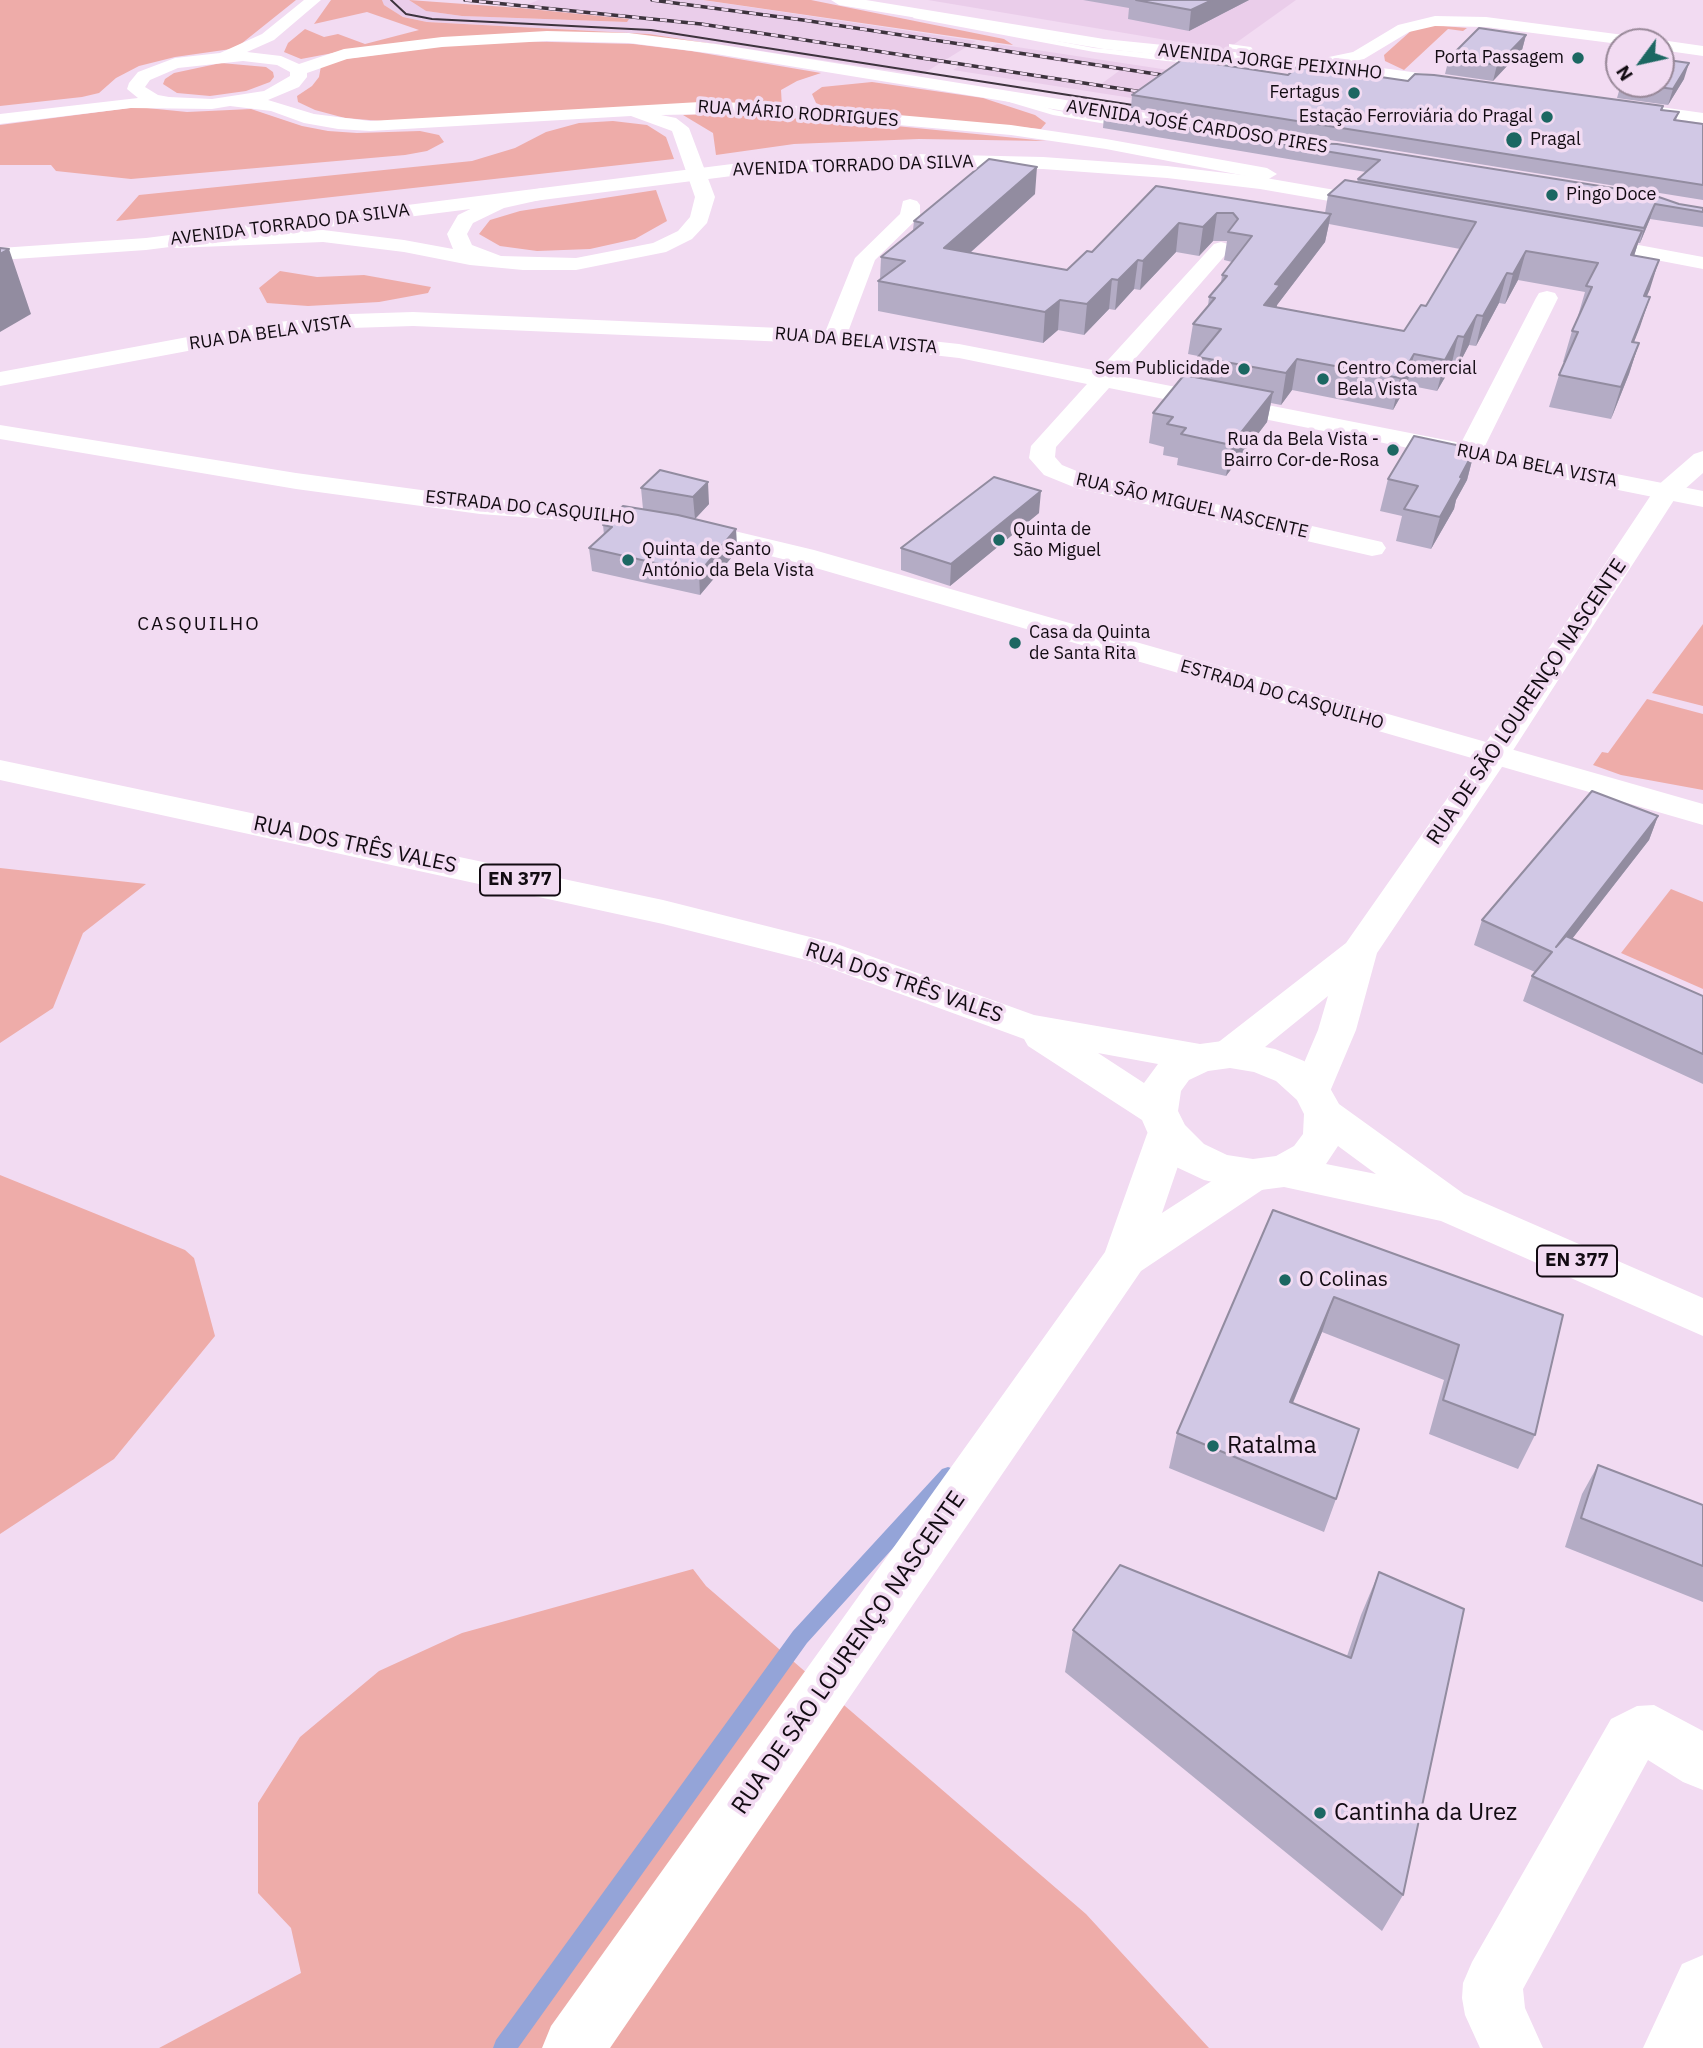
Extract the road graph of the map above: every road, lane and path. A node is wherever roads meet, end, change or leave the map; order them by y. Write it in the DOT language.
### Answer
graph roads {
  1 [pos="313,0"];
  2 [pos="841,0"];
  3 [pos="1457,21"];
  4 [pos="1480,30"];
  5 [pos="268,37"];
  6 [pos="1605,37"];
  7 [pos="1384,43"];
  8 [pos="1232,46"];
  9 [pos="1675,47"];
  10 [pos="1703,51"];
  11 [pos="219,57"];
  12 [pos="266,58"];
  13 [pos="1247,58"];
  14 [pos="1269,60"];
  15 [pos="1303,68"];
  16 [pos="298,70"];
  17 [pos="898,79"];
  18 [pos="1430,79"];
  19 [pos="137,83"];
  20 [pos="809,84"];
  21 [pos="1483,87"];
  22 [pos="281,90"];
  23 [pos="794,96"];
  24 [pos="169,102"];
  25 [pos="234,102"];
  26 [pos="1603,104"];
  27 [pos="285,110"];
  28 [pos="0,111"];
  29 [pos="612,112"];
  30 [pos="827,114"];
  31 [pos="1703,118"];
  32 [pos="0,119"];
  33 [pos="1353,152"];
  34 [pos="757,163"];
  35 [pos="1267,174"];
  36 [pos="610,179"];
  37 [pos="561,191"];
  38 [pos="910,205"];
  39 [pos="0,242"];
  40 [pos="146,244"];
  41 [pos="1221,248"];
  42 [pos="1703,250"];
  43 [pos="0,254"];
  44 [pos="1703,263"];
  45 [pos="523,264"];
  46 [pos="1547,298"];
  47 [pos="835,337"];
  48 [pos="0,379"];
  49 [pos="1104,380"];
  50 [pos="0,432"];
  51 [pos="1469,453"];
  52 [pos="1703,459"];
  53 [pos="1666,492"];
  54 [pos="1703,499"];
  55 [pos="1372,548"];
  56 [pos="1494,755"];
  57 [pos="0,770"];
  58 [pos="1703,815"];
  59 [pos="1359,952"];
  60 [pos="1029,1027"];
  61 [pos="1215,1056"];
  62 [pos="1318,1102"];
  63 [pos="1163,1123"];
  64 [pos="1269,1173"];
  65 [pos="1450,1206"];
  66 [pos="1125,1259"];
  67 [pos="1703,1318"];
  68 [pos="1703,1762"];
  69 [pos="1703,1985"];
  70 [pos="573,2048"];
  71 [pos="1512,2048"];
  72 [pos="1674,2048"];
  1 -- 5 [label="street"];
  2 -- 13 [label="street, AVENIDA JORGE PEIXINHO"];
  2 -- 15 [label="lane"];
  3 -- 4 [label="lane"];
  3 -- 6 [label="street"];
  3 -- 7 [label="street"];
  5 -- 11 [label="street"];
  5 -- 12 [label="street"];
  7 -- 14 [label="street"];
  7 -- 18 [label="street"];
  8 -- 13 [label="lane"];
  9 -- 10 [label="street"];
  11 -- 12 [label="street"];
  11 -- 19 [label="street"];
  12 -- 16 [label="street"];
  13 -- 14 [label="street, AVENIDA JORGE PEIXINHO"];
  14 -- 18 [label="street, AVENIDA JORGE PEIXINHO"];
  16 -- 17 [label="street, AVENIDA JOSÉ CARDOSO PIRES"];
  16 -- 22 [label="street"];
  17 -- 20 [label="street, AVENIDA JOSÉ CARDOSO PIRES"];
  17 -- 33 [label="street, AVENIDA JOSÉ CARDOSO PIRES"];
  18 -- 21 [label="street, AVENIDA JORGE PEIXINHO"];
  19 -- 24 [label="street"];
  19 -- 28 [label="street"];
  22 -- 25 [label="street"];
  22 -- 27 [label="street"];
  23 -- 30 [label="street"];
  24 -- 25 [label="street"];
  24 -- 32 [label="street"];
  25 -- 27 [label="street, RUA MÁRIO RODRIGUES"];
  26 -- 31 [label="street"];
  27 -- 29 [label="street, RUA MÁRIO RODRIGUES"];
  29 -- 30 [label="street, RUA MÁRIO RODRIGUES"];
  29 -- 45 [label="street"];
  30 -- 35 [label="street, RUA MÁRIO RODRIGUES"];
  34 -- 35 [label="street, AVENIDA TORRADO DA SILVA"];
  34 -- 35 [label="street, AVENIDA TORRADO DA SILVA"];
  34 -- 36 [label="street, AVENIDA TORRADO DA SILVA"];
  36 -- 37 [label="street, AVENIDA TORRADO DA SILVA"];
  36 -- 39 [label="street, AVENIDA TORRADO DA SILVA"];
  37 -- 40 [label="street, AVENIDA TORRADO DA SILVA"];
  37 -- 45 [label="street"];
  38 -- 47 [label="street"];
  40 -- 43 [label="street, AVENIDA TORRADO DA SILVA"];
  40 -- 45 [label="street"];
  41 -- 49 [label="street, RUA SÃO MIGUEL NASCENTE"];
  42 -- 44 [label="street"];
  46 -- 51 [label="street"];
  47 -- 48 [label="street, RUA DA BELA VISTA"];
  47 -- 49 [label="street, RUA DA BELA VISTA"];
  49 -- 51 [label="street, RUA DA BELA VISTA"];
  49 -- 55 [label="street, RUA SÃO MIGUEL NASCENTE"];
  50 -- 56 [label="street, ESTRADA DO CASQUILHO"];
  51 -- 53 [label="street, RUA DA BELA VISTA"];
  52 -- 53 [label="street, RUA DE SÃO LOURENÇO NASCENTE"];
  53 -- 54 [label="street, RUA DA BELA VISTA"];
  53 -- 56 [label="street, RUA DE SÃO LOURENÇO NASCENTE"];
  56 -- 58 [label="street, ESTRADA DO CASQUILHO"];
  56 -- 59 [label="street, RUA DE SÃO LOURENÇO NASCENTE"];
  57 -- 60 [label="street, RUA DOS TRÊS VALES / EN 377"];
  59 -- 61 [label="street, RUA DE SÃO LOURENÇO NASCENTE"];
  59 -- 62 [label="street, RUA DE SÃO LOURENÇO NASCENTE"];
  60 -- 61 [label="street, RUA DOS TRÊS VALES / EN 377"];
  60 -- 63 [label="street, RUA DOS TRÊS VALES / EN 377"];
  61 -- 62 [label="street, RUA DOS TRÊS VALES / EN 377"];
  61 -- 63 [label="street"];
  62 -- 64 [label="street"];
  62 -- 65 [label="street, RUA DOS TRÊS VALES / EN 377"];
  63 -- 64 [label="street, RUA DOS TRÊS VALES / EN 377"];
  63 -- 66 [label="street, RUA DE SÃO LOURENÇO NASCENTE"];
  64 -- 65 [label="street, RUA DOS TRÊS VALES / EN 377"];
  64 -- 66 [label="street, RUA DE SÃO LOURENÇO NASCENTE"];
  65 -- 67 [label="street, RUA DOS TRÊS VALES / EN 377"];
  66 -- 70 [label="street, RUA DE SÃO LOURENÇO NASCENTE"];
  68 -- 71 [label="street"];
  69 -- 72 [label="street"];
}
